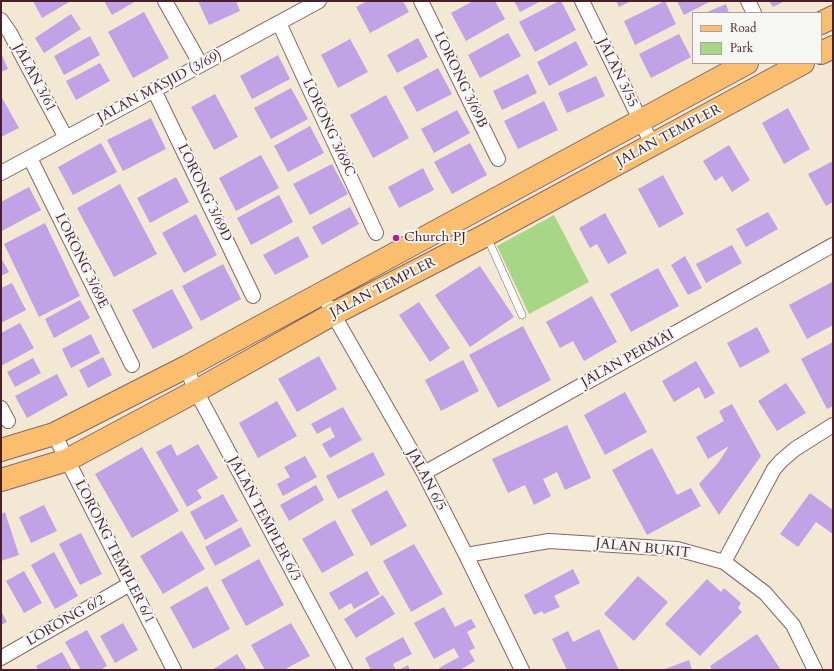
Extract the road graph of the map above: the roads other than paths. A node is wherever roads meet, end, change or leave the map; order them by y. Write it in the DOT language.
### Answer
graph roads {
  1 [pos="164,1"];
  2 [pos="319,1"];
  3 [pos="421,1"];
  4 [pos="582,1"];
  5 [pos="748,1"];
  6 [pos="754,12"];
  7 [pos="833,16"];
  8 [pos="1,20"];
  9 [pos="822,22"];
  10 [pos="279,23"];
  11 [pos="833,47"];
  12 [pos="822,52"];
  13 [pos="745,64"];
  14 [pos="801,64"];
  15 [pos="201,65"];
  16 [pos="154,90"];
  17 [pos="641,121"];
  18 [pos="66,138"];
  19 [pos="652,144"];
  20 [pos="30,158"];
  21 [pos="498,159"];
  22 [pos="1,173"];
  23 [pos="376,232"];
  24 [pos="486,235"];
  25 [pos="833,245"];
  26 [pos="322,294"];
  27 [pos="254,296"];
  28 [pos="333,314"];
  29 [pos="522,315"];
  30 [pos="132,365"];
  31 [pos="186,368"];
  32 [pos="196,391"];
  33 [pos="1,408"];
  34 [pos="8,421"];
  35 [pos="833,425"];
  36 [pos="54,434"];
  37 [pos="1,450"];
  38 [pos="67,460"];
  39 [pos="424,473"];
  40 [pos="1,480"];
  41 [pos="466,555"];
  42 [pos="724,562"];
  43 [pos="130,584"];
  44 [pos="1,658"];
  45 [pos="174,670"];
  46 [pos="344,670"];
  47 [pos="522,670"];
  48 [pos="815,670"];
  1 -- 15 [label="street"];
  2 -- 10 [label="street, JALAN MASJID (3/69)"];
  3 -- 21 [label="street, LORONG 3/69B"];
  4 -- 17 [label="street, JALAN 3/55"];
  5 -- 6 [label="street"];
  7 -- 9 [label="main road"];
  8 -- 18 [label="street, JALAN 3/61"];
  10 -- 15 [label="street, JALAN MASJID (3/69)"];
  10 -- 23 [label="street, LORONG 3/69C"];
  11 -- 12 [label="main road"];
  13 -- 17 [label="main road, JALAN TEMPLER"];
  14 -- 19 [label="main road, JALAN TEMPLER"];
  15 -- 16 [label="street, JALAN MASJID (3/69)"];
  16 -- 18 [label="street, JALAN MASJID (3/69)"];
  16 -- 27 [label="street, LORONG 3/69D"];
  17 -- 19 [label="street, JALAN 3/55"];
  17 -- 26 [label="main road, JALAN TEMPLER"];
  18 -- 20 [label="street, JALAN MASJID (3/69)"];
  19 -- 24 [label="main road, JALAN TEMPLER"];
  20 -- 22 [label="street, JALAN MASJID (3/69)"];
  20 -- 30 [label="street, LORONG 3/69E"];
  24 -- 28 [label="main road, JALAN TEMPLER"];
  24 -- 29 [label="lane"];
  25 -- 39 [label="street, JALAN PERMAI"];
  26 -- 28 [label="street, JALAN 6/5"];
  26 -- 31 [label="main road, JALAN TEMPLER"];
  28 -- 32 [label="main road, JALAN TEMPLER"];
  28 -- 39 [label="street, JALAN 6/5"];
  31 -- 32 [label="street, JALAN TEMPLER 6/3"];
  31 -- 36 [label="main road, JALAN TEMPLER"];
  32 -- 38 [label="main road, JALAN TEMPLER"];
  32 -- 46 [label="street, JALAN TEMPLER 6/3"];
  33 -- 34 [label="street"];
  35 -- 42 [label="street"];
  36 -- 37 [label="main road, JALAN TEMPLER"];
  36 -- 38 [label="street, LORONG TEMPLER 6/1"];
  38 -- 40 [label="main road, JALAN TEMPLER"];
  38 -- 43 [label="street, LORONG TEMPLER 6/1"];
  39 -- 41 [label="street, JALAN 6/5"];
  41 -- 42 [label="street, JALAN BUKIT"];
  41 -- 47 [label="street, JALAN 6/5"];
  42 -- 48 [label="street, JALAN BUKIT"];
  43 -- 44 [label="street, LORONG 6/2"];
  43 -- 45 [label="street, LORONG TEMPLER 6/1"];
}
